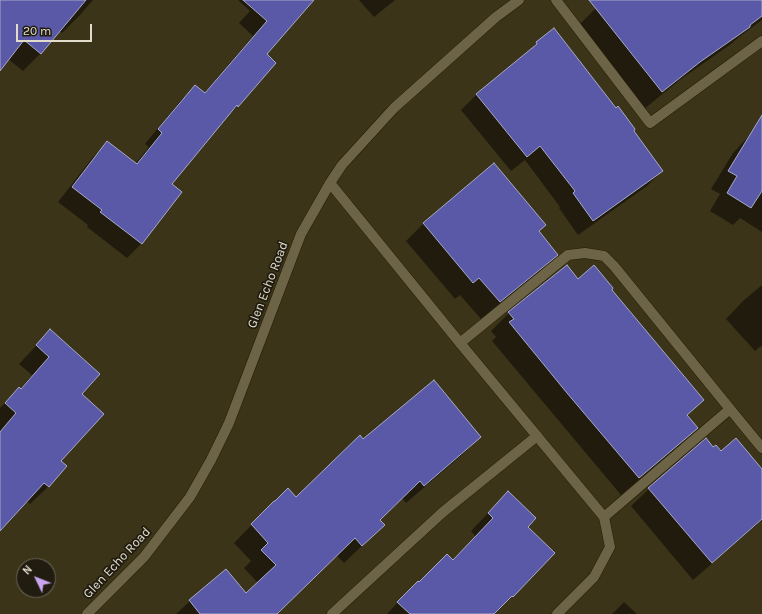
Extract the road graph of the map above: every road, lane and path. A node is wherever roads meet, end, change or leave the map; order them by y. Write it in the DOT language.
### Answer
graph roads {
  1 [pos="519,0"];
  2 [pos="556,0"];
  3 [pos="762,41"];
  4 [pos="330,183"];
  5 [pos="460,343"];
  6 [pos="730,409"];
  7 [pos="537,436"];
  8 [pos="762,448"];
  9 [pos="604,517"];
  10 [pos="87,614"];
  11 [pos="332,614"];
  12 [pos="557,614"];
  1 -- 4 [label="street, Glen Echo Road"];
  2 -- 3 [label="street"];
  4 -- 5 [label="street"];
  4 -- 10 [label="street, Glen Echo Road"];
  5 -- 6 [label="street"];
  5 -- 7 [label="street"];
  6 -- 8 [label="street"];
  6 -- 9 [label="street"];
  7 -- 9 [label="street"];
  7 -- 11 [label="street"];
  9 -- 12 [label="street"];
}
